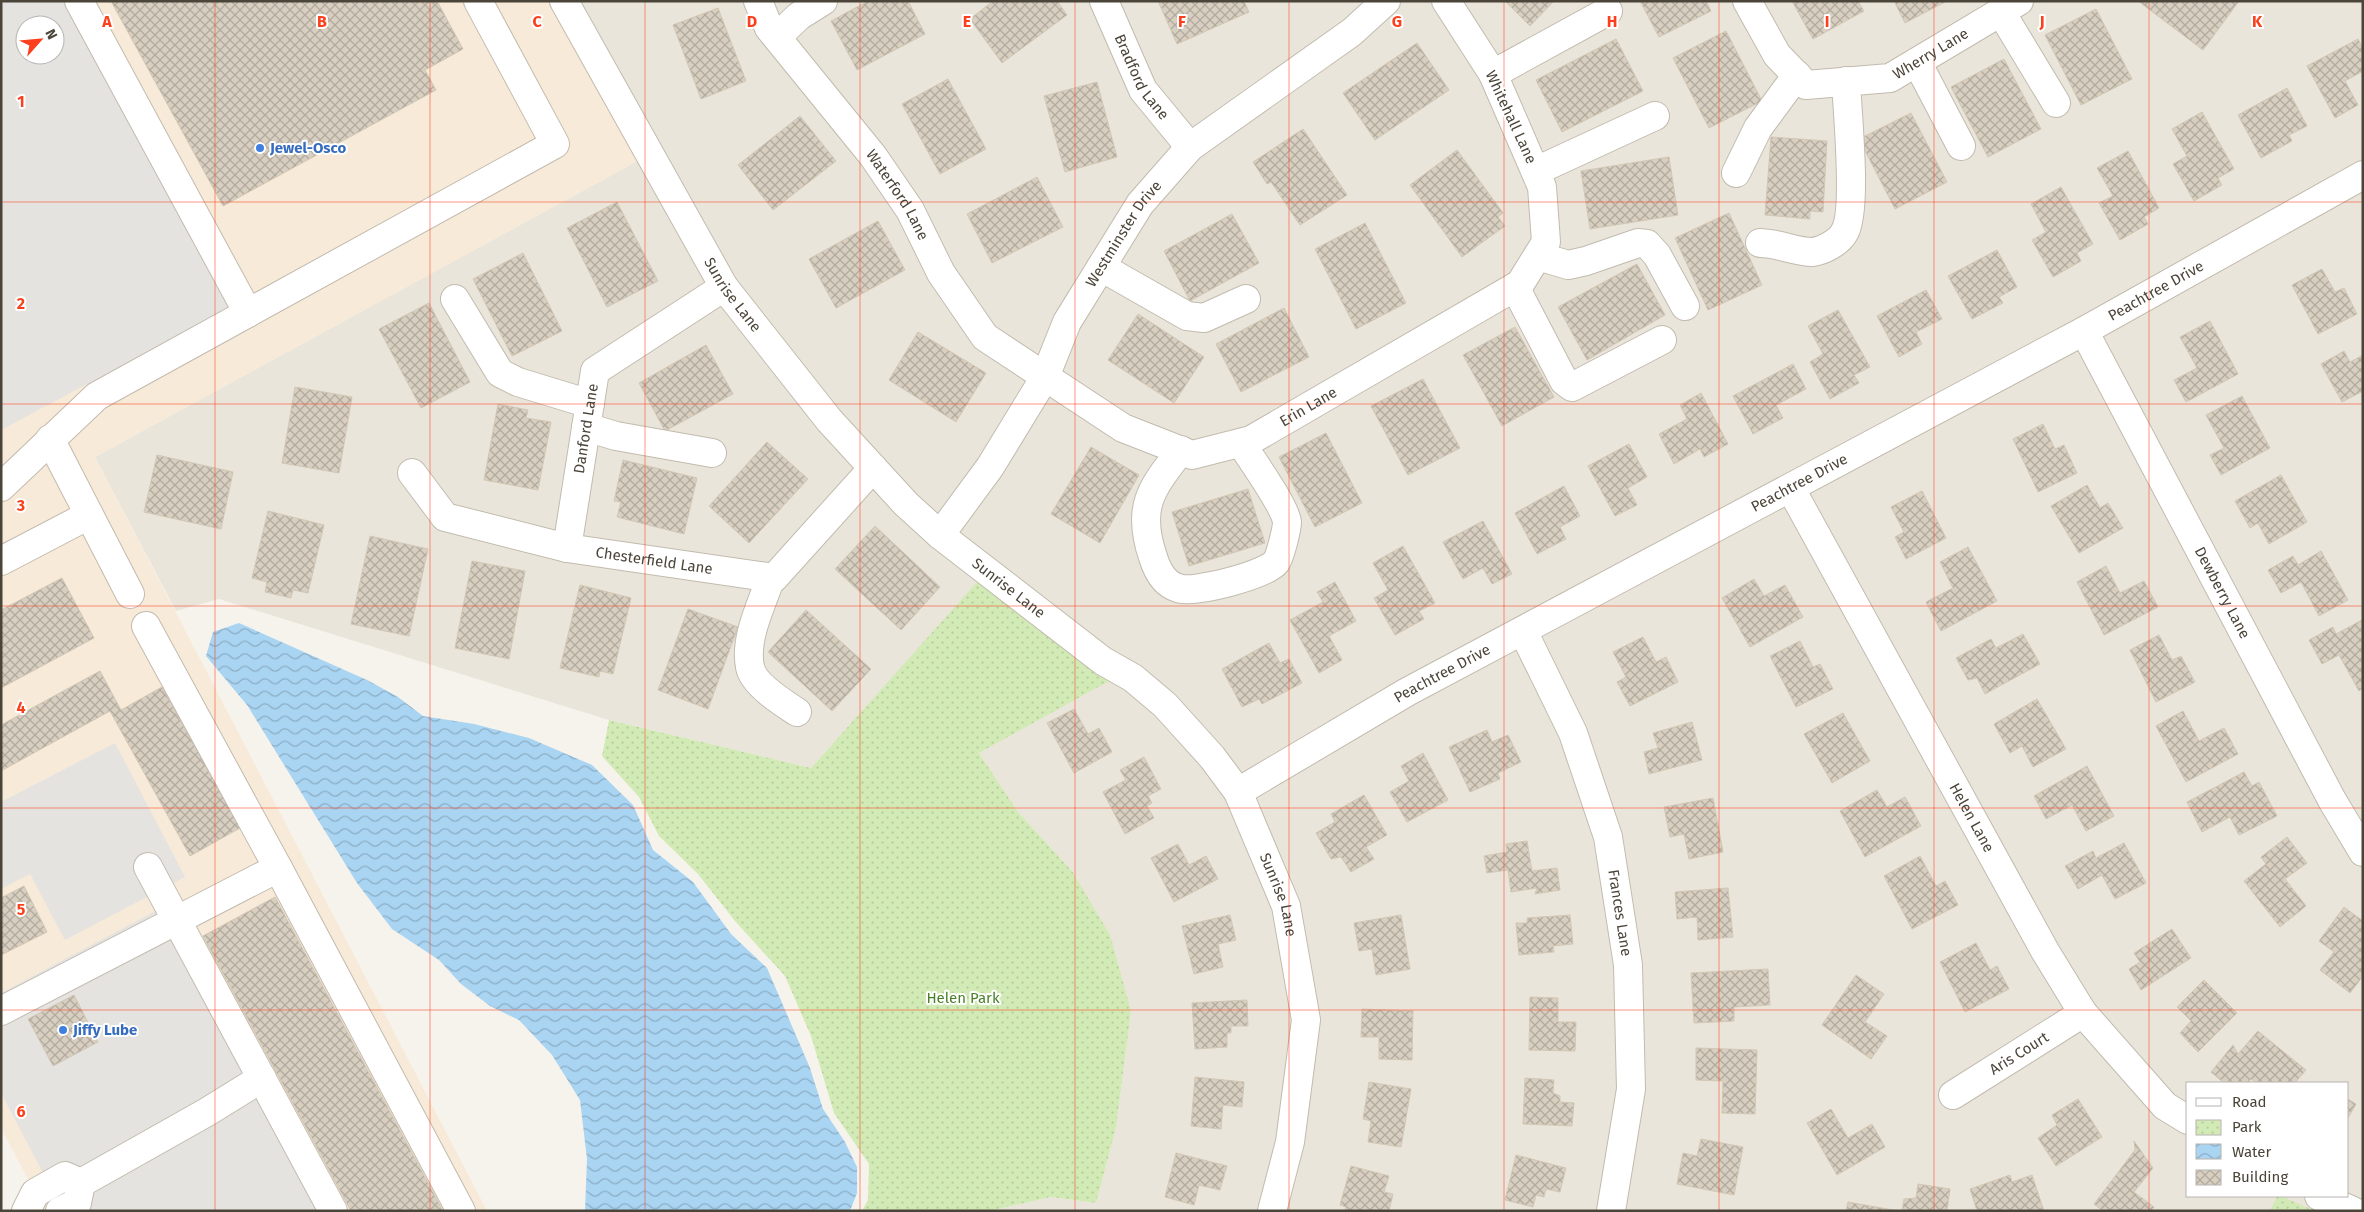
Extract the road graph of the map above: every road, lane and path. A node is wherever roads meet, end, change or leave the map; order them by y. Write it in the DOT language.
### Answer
graph roads {
  1 [pos="79,1"];
  2 [pos="478,1"];
  3 [pos="564,1"];
  4 [pos="758,1"];
  5 [pos="823,1"];
  6 [pos="1104,1"];
  7 [pos="1386,1"];
  8 [pos="1446,1"];
  9 [pos="1747,1"];
  10 [pos="2010,6"];
  11 [pos="1608,11"];
  12 [pos="777,37"];
  13 [pos="1917,62"];
  14 [pos="1493,74"];
  15 [pos="1801,80"];
  16 [pos="1846,82"];
  17 [pos="2056,103"];
  18 [pos="1655,116"];
  19 [pos="1961,146"];
  20 [pos="1190,147"];
  21 [pos="1536,171"];
  22 [pos="1736,173"];
  23 [pos="2361,179"];
  24 [pos="1760,243"];
  25 [pos="1542,249"];
  26 [pos="1101,267"];
  27 [pos="724,287"];
  28 [pos="1515,287"];
  29 [pos="455,299"];
  30 [pos="1246,299"];
  31 [pos="1685,306"];
  32 [pos="248,313"];
  33 [pos="2084,331"];
  34 [pos="1662,340"];
  35 [pos="1045,377"];
  36 [pos="588,416"];
  37 [pos="50,439"];
  38 [pos="1241,443"];
  39 [pos="1181,450"];
  40 [pos="712,453"];
  41 [pos="873,468"];
  42 [pos="412,474"];
  43 [pos="1,487"];
  44 [pos="1791,489"];
  45 [pos="89,515"];
  46 [pos="940,535"];
  47 [pos="567,548"];
  48 [pos="1,561"];
  49 [pos="771,577"];
  50 [pos="130,594"];
  51 [pos="146,626"];
  52 [pos="1523,631"];
  53 [pos="796,712"];
  54 [pos="1238,792"];
  55 [pos="2363,852"];
  56 [pos="148,867"];
  57 [pos="278,868"];
  58 [pos="178,920"];
  59 [pos="1,1011"];
  60 [pos="2083,1013"];
  61 [pos="262,1078"];
  62 [pos="1953,1095"];
  63 [pos="2186,1119"];
  64 [pos="81,1184"];
  65 [pos="2321,1197"];
  66 [pos="26,1211"];
  67 [pos="60,1211"];
  68 [pos="333,1211"];
  69 [pos="461,1211"];
  70 [pos="1272,1211"];
  71 [pos="1610,1211"];
  72 [pos="2354,1211"];
  1 -- 32 [label="street"];
  2 -- 32 [label="street"];
  3 -- 27 [label="street, Sunrise Lane"];
  4 -- 12 [label="street, Waterford Lane"];
  5 -- 12 [label="street"];
  6 -- 20 [label="street, Bradford Lane"];
  7 -- 20 [label="street, Westminster Drive"];
  8 -- 14 [label="street, Whitehall Lane"];
  9 -- 15 [label="street"];
  10 -- 13 [label="street, Wherry Lane"];
  10 -- 17 [label="street"];
  11 -- 14 [label="street"];
  12 -- 35 [label="street, Waterford Lane"];
  13 -- 16 [label="street, Wherry Lane"];
  13 -- 19 [label="street"];
  14 -- 21 [label="street, Whitehall Lane"];
  15 -- 16 [label="street, Wherry Lane"];
  15 -- 22 [label="street"];
  16 -- 24 [label="street"];
  18 -- 21 [label="street"];
  20 -- 26 [label="street, Westminster Drive"];
  21 -- 25 [label="street, Whitehall Lane"];
  23 -- 33 [label="street, Peachtree Drive"];
  25 -- 28 [label="street, Erin Lane"];
  25 -- 31 [label="street"];
  26 -- 30 [label="street"];
  26 -- 35 [label="street, Westminster Drive"];
  27 -- 36 [label="street, Danford Lane"];
  27 -- 41 [label="street, Sunrise Lane"];
  28 -- 34 [label="street"];
  28 -- 38 [label="street, Erin Lane"];
  29 -- 36 [label="street"];
  32 -- 37 [label="street"];
  33 -- 44 [label="street, Peachtree Drive"];
  33 -- 55 [label="street, Dewberry Lane"];
  35 -- 39 [label="street, Erin Lane"];
  35 -- 46 [label="street, Westminster Drive"];
  36 -- 40 [label="street"];
  36 -- 47 [label="street, Danford Lane"];
  37 -- 43 [label="street"];
  37 -- 45 [label="street"];
  38 -- 39 [label="street, Erin Lane"];
  38 -- 39 [label="street"];
  41 -- 46 [label="street, Sunrise Lane"];
  41 -- 49 [label="street"];
  42 -- 47 [label="street, Chesterfield Lane"];
  44 -- 52 [label="street, Peachtree Drive"];
  44 -- 60 [label="street, Helen Lane"];
  45 -- 48 [label="street"];
  45 -- 50 [label="street"];
  46 -- 54 [label="street, Sunrise Lane"];
  47 -- 49 [label="street, Chesterfield Lane"];
  49 -- 53 [label="street"];
  51 -- 57 [label="street"];
  52 -- 54 [label="street, Peachtree Drive"];
  52 -- 71 [label="street, Frances Lane"];
  54 -- 70 [label="street, Sunrise Lane"];
  56 -- 58 [label="street"];
  57 -- 58 [label="street"];
  57 -- 69 [label="street"];
  58 -- 59 [label="street"];
  58 -- 61 [label="street"];
  60 -- 62 [label="street, Aris Court"];
  60 -- 63 [label="street, Helen Lane"];
  61 -- 64 [label="street"];
  61 -- 68 [label="street"];
  64 -- 66 [label="street"];
  64 -- 67 [label="street"];
  65 -- 72 [label="street"];
}
